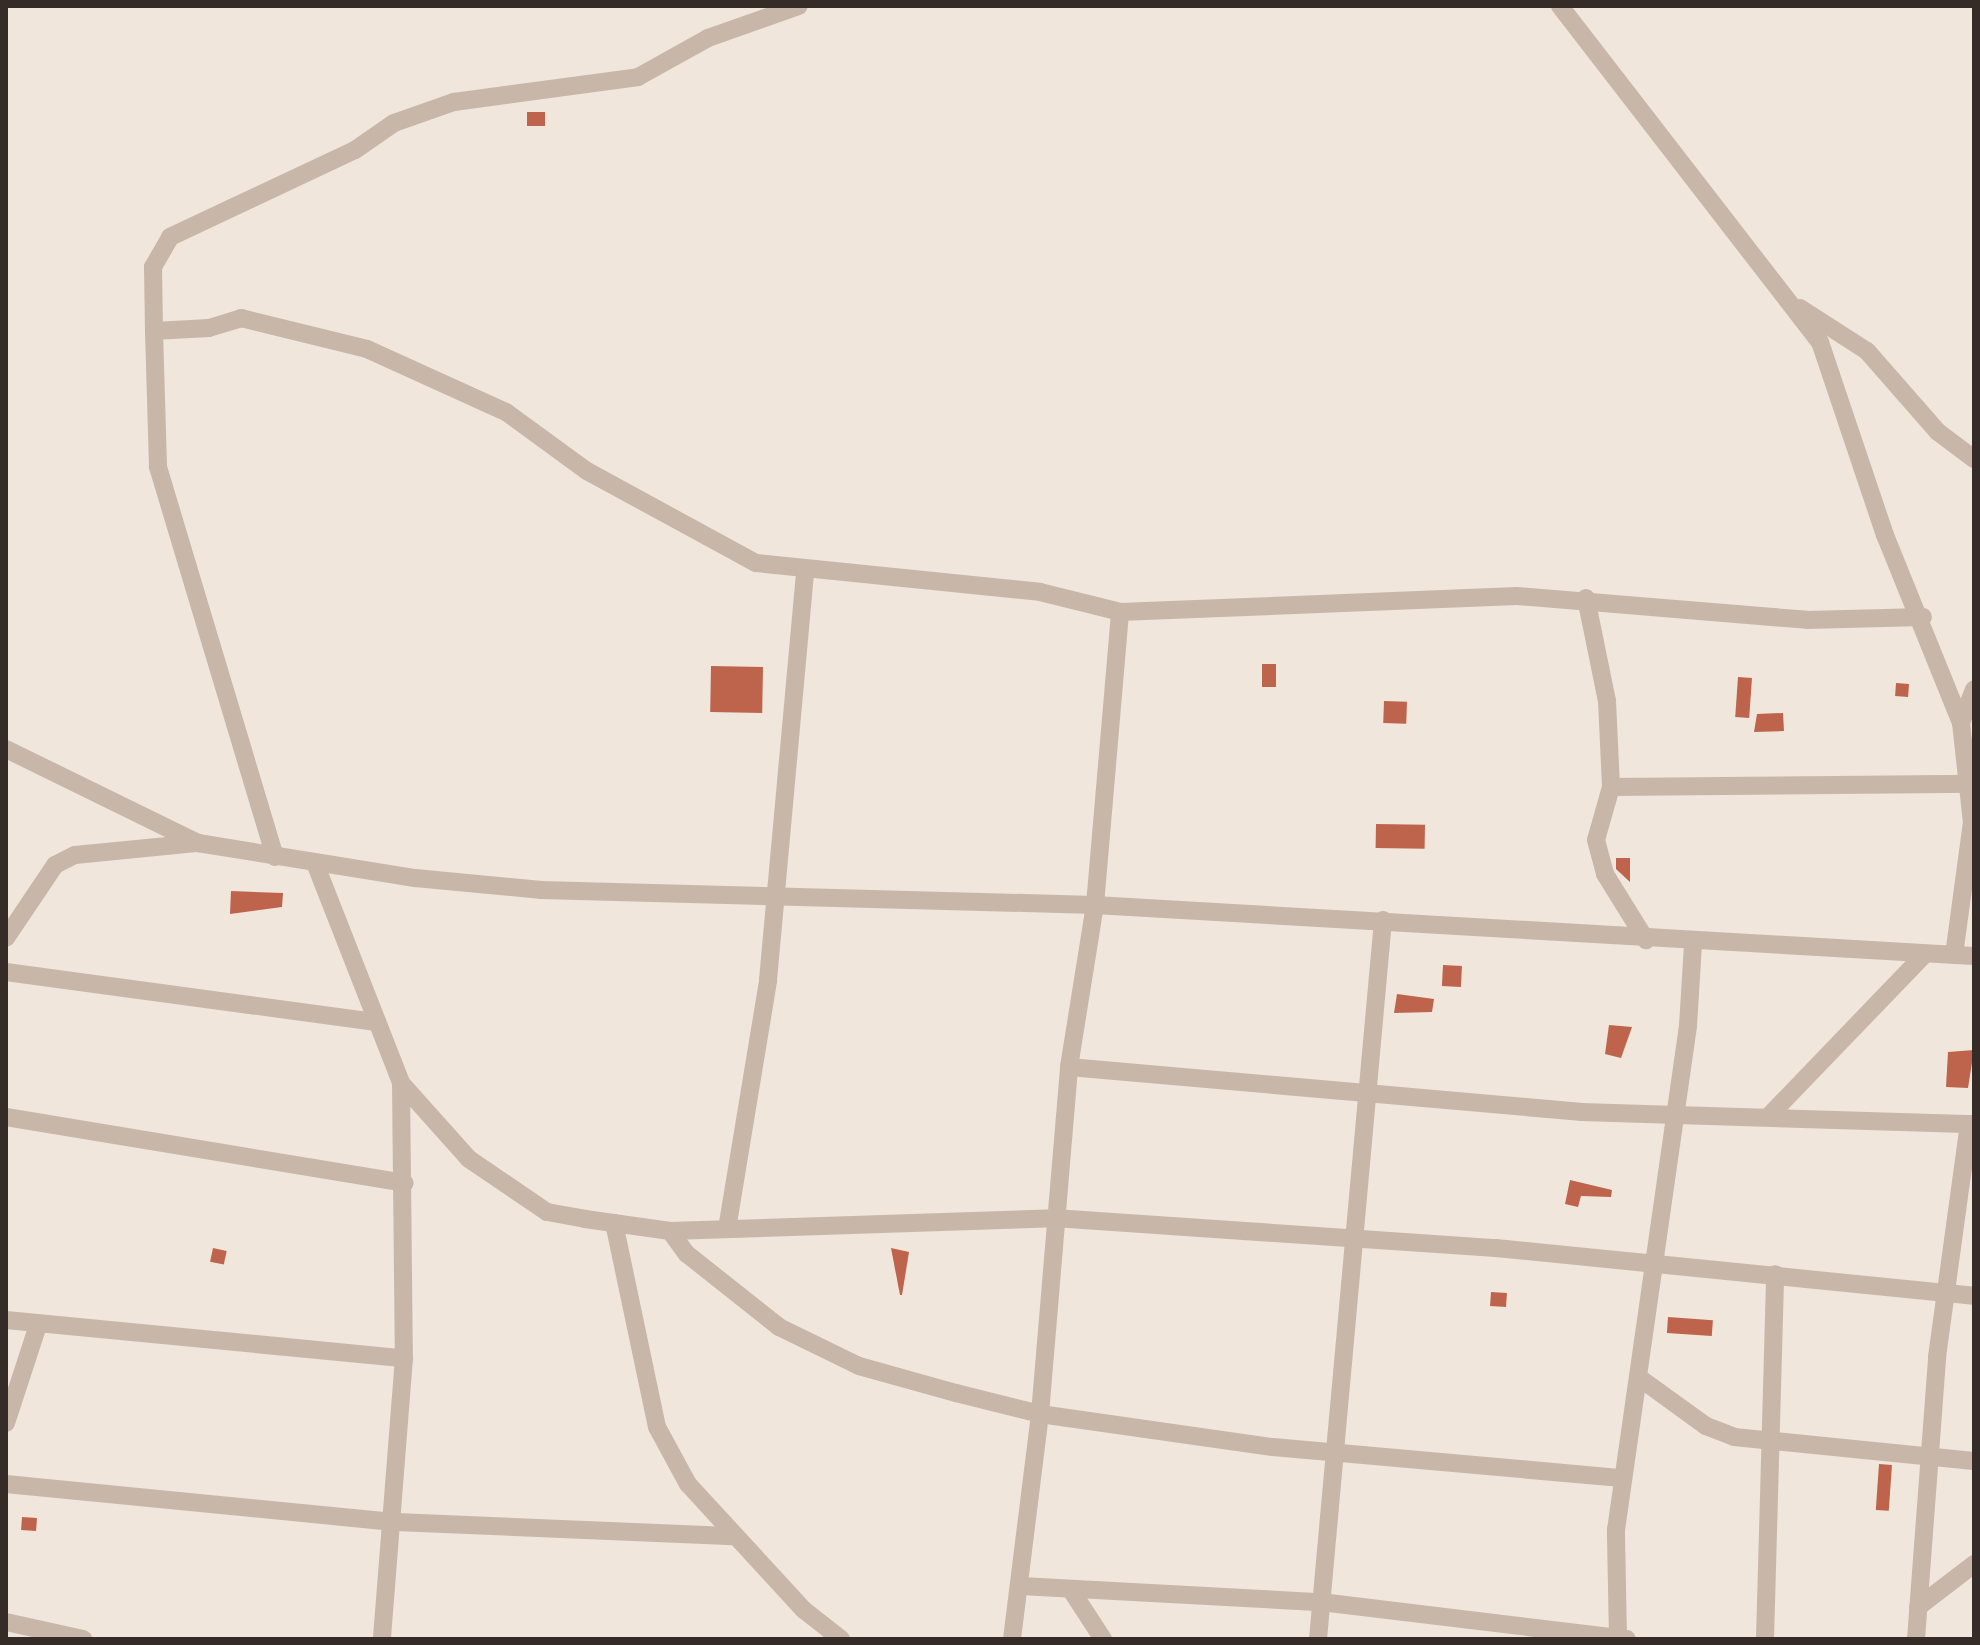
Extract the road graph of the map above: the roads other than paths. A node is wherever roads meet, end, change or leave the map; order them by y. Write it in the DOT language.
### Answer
graph roads {
  1 [pos="799,6"];
  2 [pos="1560,6"];
  3 [pos="1800,308"];
  4 [pos="154,331"];
  5 [pos="1974,459"];
  6 [pos="805,573"];
  7 [pos="1586,598"];
  8 [pos="1120,612"];
  9 [pos="1923,617"];
  10 [pos="1974,689"];
  11 [pos="1961,723"];
  12 [pos="6,749"];
  13 [pos="1971,783"];
  14 [pos="1611,787"];
  15 [pos="198,843"];
  16 [pos="275,857"];
  17 [pos="315,863"];
  18 [pos="774,900"];
  19 [pos="1095,905"];
  20 [pos="1383,920"];
  21 [pos="6,938"];
  22 [pos="1646,940"];
  23 [pos="1693,944"];
  24 [pos="1925,954"];
  25 [pos="1954,955"];
  26 [pos="1974,956"];
  27 [pos="6,972"];
  28 [pos="377,1022"];
  29 [pos="1069,1067"];
  30 [pos="401,1083"];
  31 [pos="1365,1091"];
  32 [pos="1672,1115"];
  33 [pos="6,1117"];
  34 [pos="1768,1117"];
  35 [pos="1972,1124"];
  36 [pos="405,1183"];
  37 [pos="1054,1218"];
  38 [pos="614,1223"];
  39 [pos="727,1229"];
  40 [pos="670,1231"];
  41 [pos="1351,1238"];
  42 [pos="1650,1264"];
  43 [pos="1775,1274"];
  44 [pos="1945,1290"];
  45 [pos="1974,1296"];
  46 [pos="6,1320"];
  47 [pos="38,1325"];
  48 [pos="404,1358"];
  49 [pos="1641,1379"];
  50 [pos="1040,1414"];
  51 [pos="6,1423"];
  52 [pos="1770,1444"];
  53 [pos="1340,1451"];
  54 [pos="1974,1461"];
  55 [pos="1933,1463"];
  56 [pos="1622,1478"];
  57 [pos="6,1484"];
  58 [pos="396,1522"];
  59 [pos="734,1536"];
  60 [pos="1974,1564"];
  61 [pos="1021,1586"];
  62 [pos="1071,1590"];
  63 [pos="1321,1602"];
  64 [pos="1918,1607"];
  65 [pos="6,1622"];
  66 [pos="1622,1638"];
  67 [pos="83,1639"];
  68 [pos="382,1639"];
  69 [pos="841,1639"];
  70 [pos="1012,1639"];
  71 [pos="1103,1639"];
  72 [pos="1318,1639"];
  73 [pos="1765,1639"];
  74 [pos="1916,1639"];
  1 -- 4 [label="street"];
  2 -- 3 [label="street"];
  3 -- 5 [label="street"];
  3 -- 9 [label="street"];
  4 -- 6 [label="street"];
  4 -- 16 [label="street"];
  6 -- 8 [label="street"];
  6 -- 18 [label="street"];
  7 -- 8 [label="street"];
  7 -- 9 [label="street"];
  7 -- 14 [label="street"];
  8 -- 19 [label="street"];
  9 -- 11 [label="street"];
  10 -- 11 [label="street"];
  11 -- 13 [label="street"];
  12 -- 15 [label="street"];
  13 -- 14 [label="street"];
  13 -- 25 [label="street"];
  14 -- 22 [label="street"];
  15 -- 16 [label="street"];
  15 -- 21 [label="street"];
  16 -- 17 [label="street"];
  17 -- 18 [label="street"];
  17 -- 28 [label="street"];
  18 -- 19 [label="street"];
  18 -- 39 [label="street"];
  19 -- 20 [label="street"];
  19 -- 29 [label="street"];
  20 -- 22 [label="street"];
  20 -- 31 [label="street"];
  22 -- 23 [label="street"];
  23 -- 24 [label="street"];
  23 -- 32 [label="street"];
  24 -- 25 [label="street"];
  24 -- 34 [label="street"];
  25 -- 26 [label="street"];
  27 -- 28 [label="street"];
  28 -- 30 [label="street"];
  29 -- 31 [label="street"];
  29 -- 37 [label="street"];
  30 -- 36 [label="street"];
  30 -- 38 [label="street"];
  31 -- 32 [label="street"];
  31 -- 41 [label="street"];
  32 -- 34 [label="street"];
  32 -- 42 [label="street"];
  33 -- 36 [label="street"];
  34 -- 35 [label="street"];
  35 -- 44 [label="street"];
  36 -- 48 [label="street"];
  37 -- 39 [label="street"];
  37 -- 41 [label="street"];
  37 -- 50 [label="street"];
  38 -- 40 [label="street"];
  38 -- 59 [label="street"];
  39 -- 40 [label="street"];
  40 -- 50 [label="street"];
  41 -- 42 [label="street"];
  41 -- 53 [label="street"];
  42 -- 43 [label="street"];
  42 -- 49 [label="street"];
  43 -- 44 [label="street"];
  43 -- 52 [label="street"];
  44 -- 45 [label="street"];
  44 -- 55 [label="street"];
  46 -- 47 [label="street"];
  47 -- 48 [label="street"];
  47 -- 51 [label="street"];
  48 -- 58 [label="street"];
  49 -- 52 [label="street"];
  49 -- 56 [label="street"];
  50 -- 53 [label="street"];
  50 -- 61 [label="street"];
  52 -- 55 [label="street"];
  52 -- 73 [label="street"];
  53 -- 56 [label="street"];
  53 -- 63 [label="street"];
  54 -- 55 [label="street"];
  55 -- 64 [label="street"];
  56 -- 66 [label="street"];
  57 -- 58 [label="street"];
  58 -- 59 [label="street"];
  58 -- 68 [label="street"];
  59 -- 69 [label="street"];
  60 -- 64 [label="street"];
  61 -- 62 [label="street"];
  61 -- 70 [label="street"];
  62 -- 63 [label="street"];
  62 -- 71 [label="street"];
  63 -- 66 [label="street"];
  63 -- 72 [label="street"];
  64 -- 74 [label="street"];
  65 -- 67 [label="street"];
}
